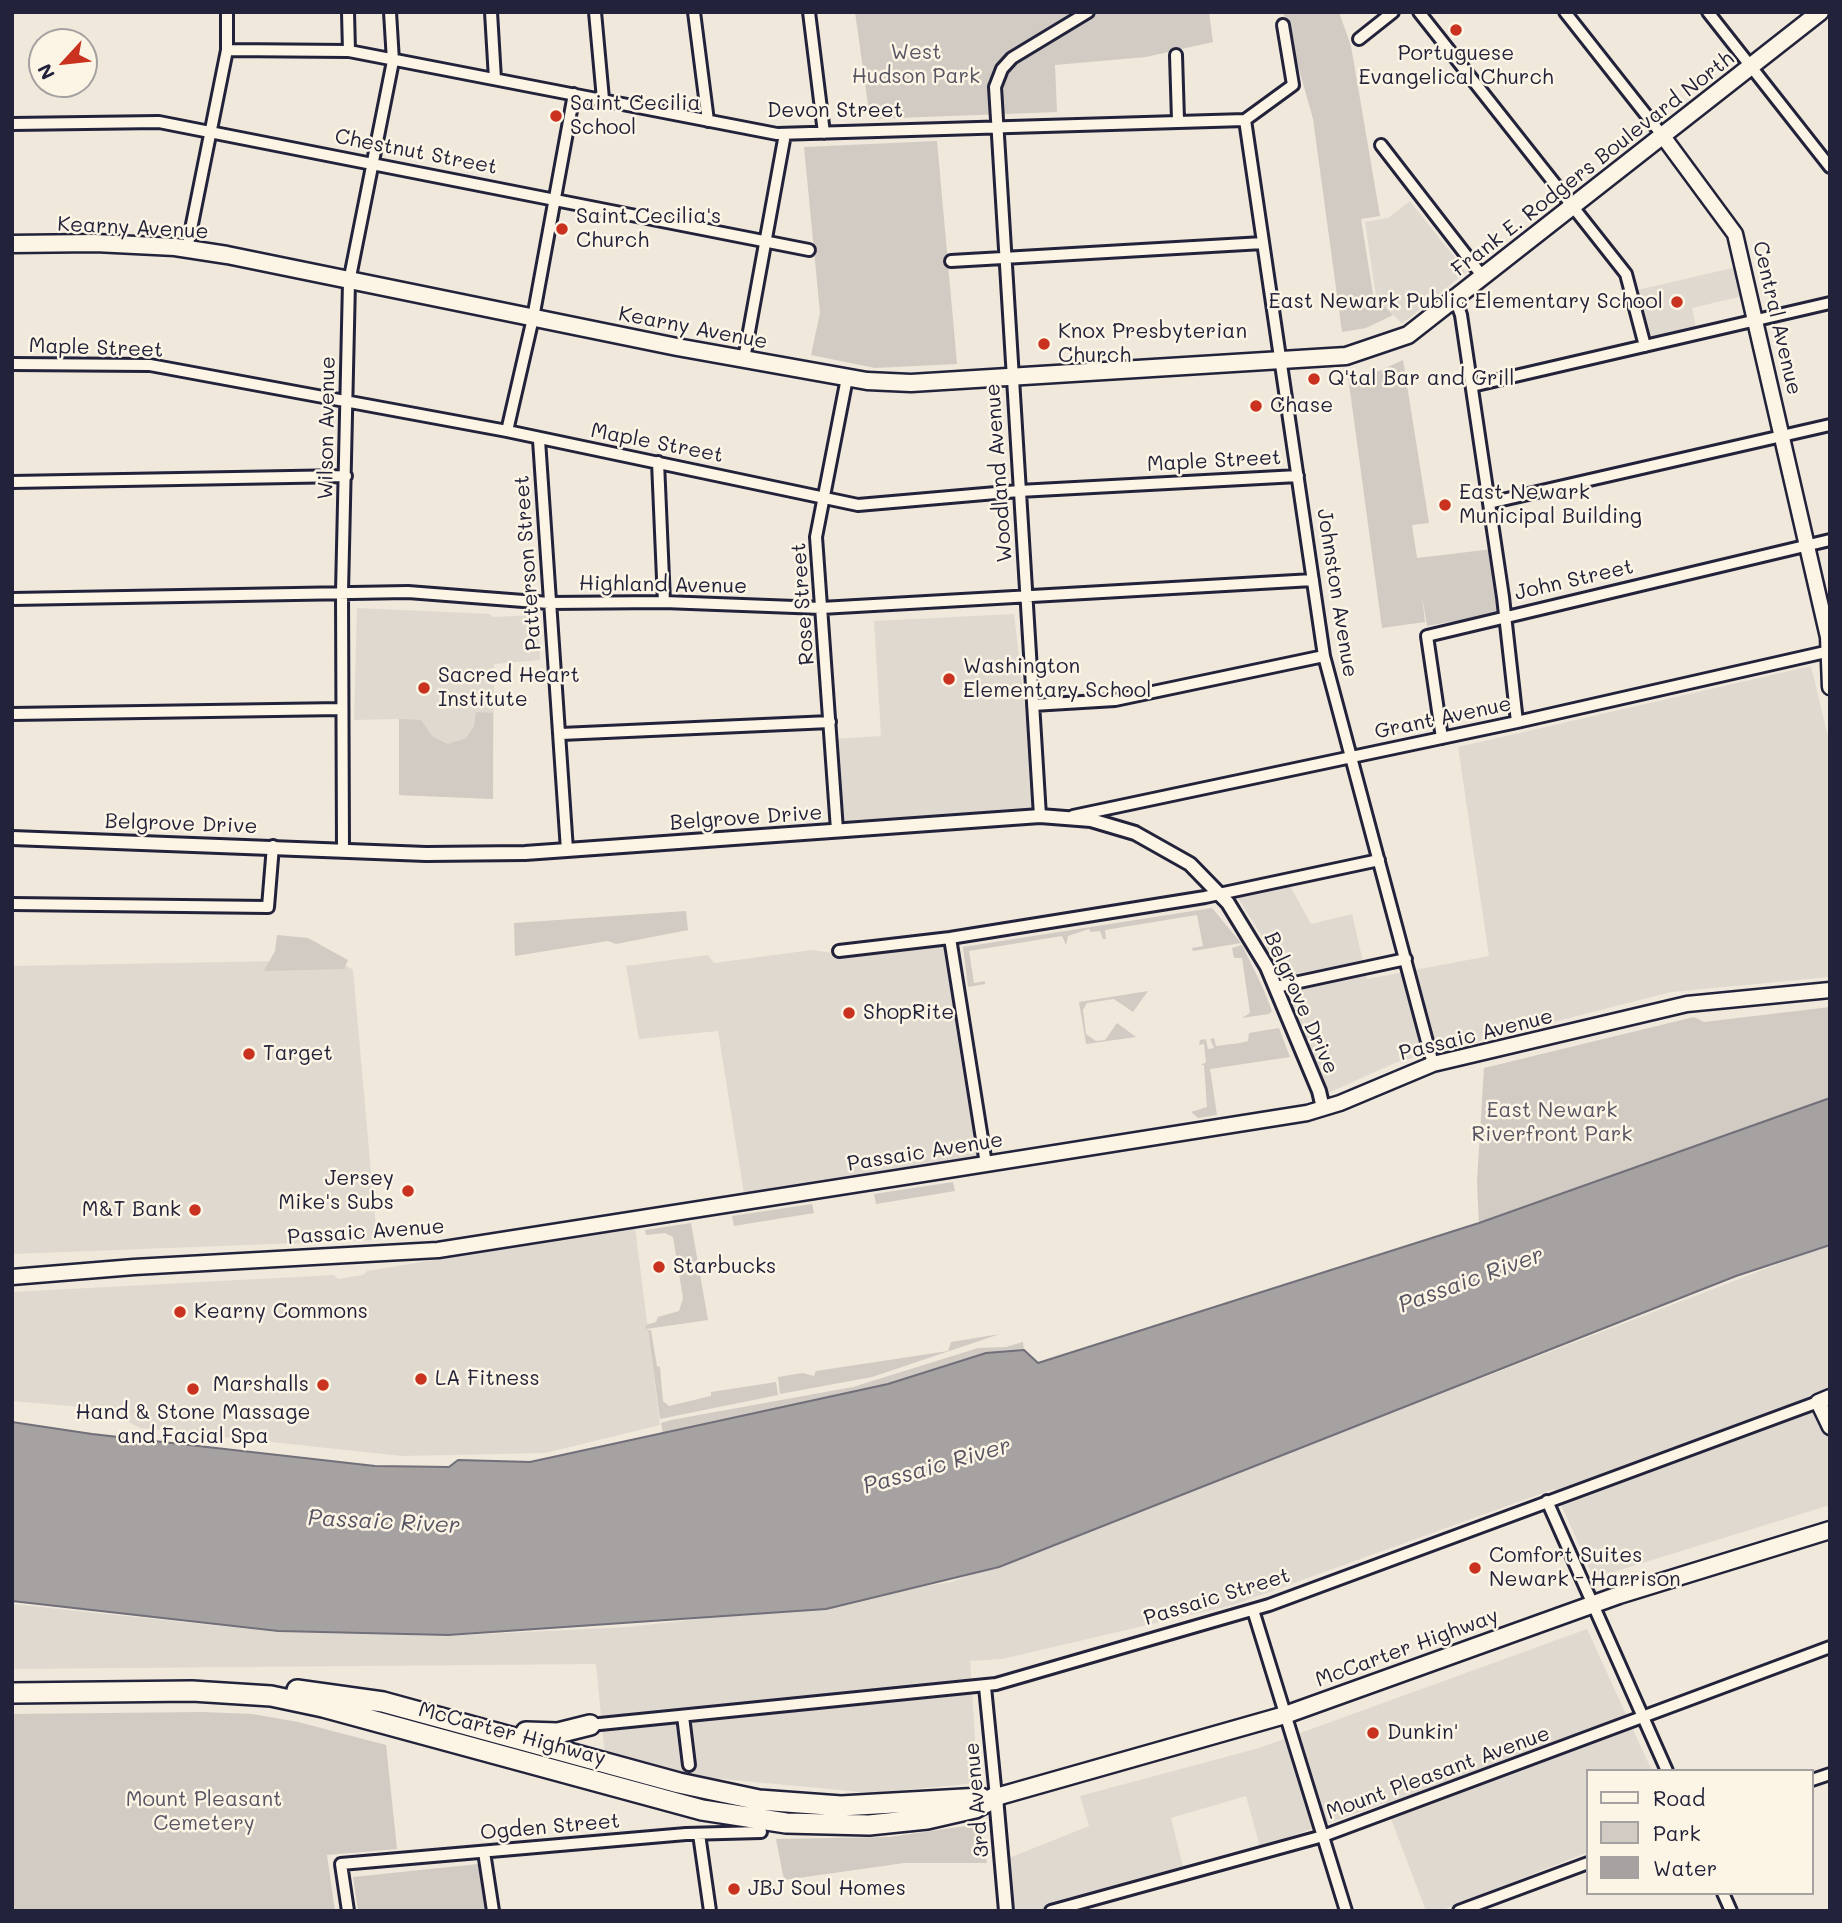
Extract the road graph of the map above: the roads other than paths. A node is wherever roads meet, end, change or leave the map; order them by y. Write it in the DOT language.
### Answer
graph roads {
  1 [pos="227,12"];
  2 [pos="348,12"];
  3 [pos="390,12"];
  4 [pos="491,12"];
  5 [pos="595,12"];
  6 [pos="694,12"];
  7 [pos="809,12"];
  8 [pos="1088,12"];
  9 [pos="1393,12"];
  10 [pos="1419,12"];
  11 [pos="1565,12"];
  12 [pos="1708,12"];
  13 [pos="1820,12"];
  14 [pos="1283,25"];
  15 [pos="1359,39"];
  16 [pos="227,50"];
  17 [pos="349,51"];
  18 [pos="1176,55"];
  19 [pos="394,61"];
  20 [pos="1751,66"];
  21 [pos="495,79"];
  22 [pos="574,94"];
  23 [pos="603,99"];
  24 [pos="1178,120"];
  25 [pos="1245,120"];
  26 [pos="708,121"];
  27 [pos="12,124"];
  28 [pos="996,128"];
  29 [pos="210,132"];
  30 [pos="824,133"];
  31 [pos="785,134"];
  32 [pos="1662,135"];
  33 [pos="1381,145"];
  34 [pos="375,164"];
  35 [pos="1830,167"];
  36 [pos="555,199"];
  37 [pos="1572,206"];
  38 [pos="766,242"];
  39 [pos="1263,243"];
  40 [pos="12,244"];
  41 [pos="187,249"];
  42 [pos="809,250"];
  43 [pos="1004,258"];
  44 [pos="951,261"];
  45 [pos="1483,276"];
  46 [pos="349,282"];
  47 [pos="1455,298"];
  48 [pos="1830,303"];
  49 [pos="533,318"];
  50 [pos="1755,321"];
  51 [pos="1644,346"];
  52 [pos="1364,352"];
  53 [pos="744,359"];
  54 [pos="1281,362"];
  55 [pos="12,364"];
  56 [pos="1012,377"];
  57 [pos="847,378"];
  58 [pos="1472,386"];
  59 [pos="346,401"];
  60 [pos="1830,425"];
  61 [pos="507,431"];
  62 [pos="1782,436"];
  63 [pos="540,440"];
  64 [pos="658,462"];
  65 [pos="346,476"];
  66 [pos="1298,476"];
  67 [pos="12,482"];
  68 [pos="1019,491"];
  69 [pos="823,497"];
  70 [pos="1489,503"];
  71 [pos="1830,540"];
  72 [pos="1807,545"];
  73 [pos="1313,580"];
  74 [pos="342,593"];
  75 [pos="1026,596"];
  76 [pos="12,599"];
  77 [pos="664,602"];
  78 [pos="549,603"];
  79 [pos="821,608"];
  80 [pos="1506,615"];
  81 [pos="1829,651"];
  82 [pos="1324,656"];
  83 [pos="1830,687"];
  84 [pos="1033,705"];
  85 [pos="341,709"];
  86 [pos="12,714"];
  87 [pos="830,722"];
  88 [pos="1517,722"];
  89 [pos="561,734"];
  90 [pos="1442,738"];
  91 [pos="1352,758"];
  92 [pos="1040,816"];
  93 [pos="1063,818"];
  94 [pos="837,830"];
  95 [pos="12,838"];
  96 [pos="273,846"];
  97 [pos="343,850"];
  98 [pos="567,850"];
  99 [pos="1379,860"];
  100 [pos="1220,894"];
  101 [pos="12,904"];
  102 [pos="950,937"];
  103 [pos="839,951"];
  104 [pos="1406,959"];
  105 [pos="1276,987"];
  106 [pos="1830,990"];
  107 [pos="1433,1064"];
  108 [pos="1323,1108"];
  109 [pos="986,1164"];
  110 [pos="12,1277"];
  111 [pos="1824,1399"];
  112 [pos="1830,1427"];
  113 [pos="1547,1502"];
  114 [pos="1830,1530"];
  115 [pos="1592,1604"];
  116 [pos="1253,1610"];
  117 [pos="1830,1647"];
  118 [pos="985,1687"];
  119 [pos="12,1692"];
  120 [pos="1285,1715"];
  121 [pos="683,1716"];
  122 [pos="1643,1718"];
  123 [pos="464,1724"];
  124 [pos="590,1725"];
  125 [pos="689,1765"];
  126 [pos="1666,1769"];
  127 [pos="996,1797"];
  128 [pos="761,1832"];
  129 [pos="699,1834"];
  130 [pos="1323,1836"];
  131 [pos="484,1852"];
  132 [pos="1587,1863"];
  133 [pos="1724,1895"];
  134 [pos="348,1911"];
  135 [pos="493,1911"];
  136 [pos="710,1911"];
  137 [pos="1006,1911"];
  138 [pos="1051,1911"];
  139 [pos="1346,1911"];
  140 [pos="1459,1911"];
  141 [pos="1731,1911"];
  1 -- 16 [label="street"];
  2 -- 17 [label="street"];
  3 -- 19 [label="street, Wilson Avenue"];
  4 -- 21 [label="street"];
  5 -- 23 [label="street"];
  6 -- 26 [label="street"];
  7 -- 30 [label="street"];
  8 -- 28 [label="street, Woodland Avenue"];
  9 -- 15 [label="street"];
  10 -- 37 [label="street"];
  11 -- 32 [label="street, Central Avenue"];
  12 -- 20 [label="street"];
  13 -- 20 [label="main road, Frank E. Rodgers Boulevard North"];
  14 -- 25 [label="street"];
  16 -- 17 [label="street, Devon Street"];
  16 -- 29 [label="street"];
  17 -- 19 [label="street, Devon Street"];
  18 -- 24 [label="street"];
  19 -- 21 [label="street, Devon Street"];
  19 -- 34 [label="street, Wilson Avenue"];
  20 -- 32 [label="main road, Frank E. Rodgers Boulevard North"];
  20 -- 35 [label="street"];
  21 -- 22 [label="street, Devon Street"];
  22 -- 23 [label="street, Devon Street"];
  22 -- 36 [label="street"];
  23 -- 26 [label="street, Devon Street"];
  24 -- 25 [label="street, Devon Street"];
  24 -- 28 [label="street, Devon Street"];
  25 -- 39 [label="street, Johnston Avenue"];
  26 -- 31 [label="street, Devon Street"];
  27 -- 29 [label="street, Chestnut Street"];
  28 -- 30 [label="street, Devon Street"];
  28 -- 43 [label="street, Woodland Avenue"];
  29 -- 34 [label="street, Chestnut Street"];
  29 -- 41 [label="street"];
  30 -- 31 [label="street, Devon Street"];
  31 -- 38 [label="street"];
  32 -- 37 [label="main road, Frank E. Rodgers Boulevard North"];
  32 -- 50 [label="main road, Central Avenue"];
  33 -- 45 [label="street"];
  34 -- 36 [label="street, Chestnut Street"];
  34 -- 46 [label="street, Wilson Avenue"];
  36 -- 38 [label="street, Chestnut Street"];
  36 -- 49 [label="street"];
  37 -- 45 [label="main road, Frank E. Rodgers Boulevard North"];
  37 -- 51 [label="street"];
  38 -- 42 [label="street, Chestnut Street"];
  38 -- 53 [label="street"];
  39 -- 43 [label="street"];
  39 -- 54 [label="street, Johnston Avenue"];
  40 -- 41 [label="main road, Kearny Avenue"];
  41 -- 46 [label="main road, Kearny Avenue"];
  43 -- 44 [label="street"];
  43 -- 56 [label="street, Woodland Avenue"];
  45 -- 47 [label="main road, Frank E. Rodgers Boulevard North"];
  46 -- 49 [label="main road, Kearny Avenue"];
  46 -- 59 [label="street, Wilson Avenue"];
  47 -- 52 [label="main road, Frank E. Rodgers Boulevard North"];
  47 -- 58 [label="street"];
  48 -- 50 [label="street"];
  49 -- 53 [label="main road, Kearny Avenue"];
  49 -- 61 [label="street"];
  50 -- 51 [label="street"];
  50 -- 62 [label="main road, Central Avenue"];
  51 -- 58 [label="street"];
  52 -- 54 [label="main road, Kearny Avenue"];
  53 -- 57 [label="main road, Kearny Avenue"];
  54 -- 56 [label="main road, Kearny Avenue"];
  54 -- 66 [label="street, Johnston Avenue"];
  55 -- 59 [label="street, Maple Street"];
  56 -- 57 [label="main road, Kearny Avenue"];
  56 -- 68 [label="street, Woodland Avenue"];
  57 -- 69 [label="street, Rose Street"];
  58 -- 70 [label="street"];
  59 -- 61 [label="street, Maple Street"];
  59 -- 65 [label="street, Wilson Avenue"];
  60 -- 62 [label="street"];
  61 -- 63 [label="street, Maple Street"];
  62 -- 70 [label="street"];
  62 -- 72 [label="main road, Central Avenue"];
  63 -- 64 [label="street, Maple Street"];
  63 -- 78 [label="street, Patterson Street"];
  64 -- 69 [label="street, Maple Street"];
  64 -- 77 [label="street"];
  65 -- 67 [label="street"];
  65 -- 74 [label="street, Wilson Avenue"];
  66 -- 68 [label="street, Maple Street"];
  66 -- 73 [label="street, Johnston Avenue"];
  68 -- 69 [label="street, Maple Street"];
  68 -- 75 [label="street, Woodland Avenue"];
  69 -- 79 [label="street, Rose Street"];
  70 -- 80 [label="street"];
  71 -- 72 [label="street, John Street"];
  72 -- 80 [label="street, John Street"];
  72 -- 81 [label="main road, Central Avenue"];
  73 -- 75 [label="street, Highland Avenue"];
  73 -- 82 [label="street, Johnston Avenue"];
  74 -- 76 [label="street, Highland Avenue"];
  74 -- 78 [label="street, Highland Avenue"];
  74 -- 85 [label="street, Wilson Avenue"];
  75 -- 79 [label="street, Highland Avenue"];
  75 -- 84 [label="street, Woodland Avenue"];
  77 -- 78 [label="street, Highland Avenue"];
  77 -- 79 [label="street, Highland Avenue"];
  78 -- 89 [label="street, Patterson Street"];
  79 -- 87 [label="street, Rose Street"];
  80 -- 88 [label="street"];
  80 -- 90 [label="street, John Street"];
  81 -- 83 [label="main road, Central Avenue"];
  81 -- 88 [label="street, Grant Avenue"];
  82 -- 84 [label="street"];
  82 -- 91 [label="street, Johnston Avenue"];
  84 -- 92 [label="street, Woodland Avenue"];
  85 -- 86 [label="street"];
  85 -- 97 [label="street, Wilson Avenue"];
  87 -- 89 [label="street"];
  87 -- 94 [label="street, Rose Street"];
  88 -- 90 [label="street, Grant Avenue"];
  89 -- 98 [label="street, Patterson Street"];
  90 -- 91 [label="street, Grant Avenue"];
  91 -- 93 [label="street, Grant Avenue"];
  91 -- 99 [label="street, Johnston Avenue"];
  92 -- 93 [label="street, Belgrove Drive"];
  92 -- 94 [label="street, Belgrove Drive"];
  93 -- 100 [label="street, Belgrove Drive"];
  94 -- 98 [label="street, Belgrove Drive"];
  95 -- 96 [label="street, Belgrove Drive"];
  96 -- 97 [label="street, Belgrove Drive"];
  96 -- 101 [label="street"];
  97 -- 98 [label="street, Belgrove Drive"];
  99 -- 100 [label="street"];
  99 -- 104 [label="street, Johnston Avenue"];
  100 -- 102 [label="street"];
  100 -- 105 [label="street, Belgrove Drive"];
  102 -- 103 [label="street"];
  102 -- 109 [label="street"];
  104 -- 105 [label="street"];
  104 -- 107 [label="street, Johnston Avenue"];
  105 -- 108 [label="street, Belgrove Drive"];
  106 -- 107 [label="main road, Passaic Avenue"];
  107 -- 108 [label="main road, Passaic Avenue"];
  108 -- 109 [label="main road, Passaic Avenue"];
  109 -- 110 [label="main road, Passaic Avenue"];
  111 -- 112 [label="main road"];
  111 -- 113 [label="street, Passaic Street"];
  113 -- 115 [label="street"];
  113 -- 116 [label="street, Passaic Street"];
  114 -- 115 [label="main road, McCarter Highway"];
  115 -- 120 [label="main road, McCarter Highway"];
  115 -- 122 [label="street"];
  116 -- 118 [label="street, Passaic Street"];
  116 -- 120 [label="street"];
  117 -- 122 [label="street, Mount Pleasant Avenue"];
  118 -- 121 [label="street, Passaic Street"];
  118 -- 127 [label="street, 3rd Avenue"];
  119 -- 123 [label="highway, McCarter Highway"];
  119 -- 127 [label="highway, McCarter Highway"];
  120 -- 127 [label="main road, McCarter Highway"];
  120 -- 130 [label="street"];
  121 -- 124 [label="street, Passaic Street"];
  121 -- 125 [label="street"];
  122 -- 126 [label="street"];
  122 -- 130 [label="street, Mount Pleasant Avenue"];
  123 -- 124 [label="highway"];
  123 -- 127 [label="highway, McCarter Highway"];
  127 -- 137 [label="street, 3rd Avenue"];
  128 -- 129 [label="street, Ogden Street"];
  129 -- 131 [label="street, Ogden Street"];
  129 -- 136 [label="street"];
  130 -- 138 [label="street, Mount Pleasant Avenue"];
  130 -- 139 [label="street"];
  131 -- 134 [label="street, Ogden Street"];
  131 -- 135 [label="street"];
  132 -- 140 [label="street"];
  133 -- 141 [label="street"];
}
